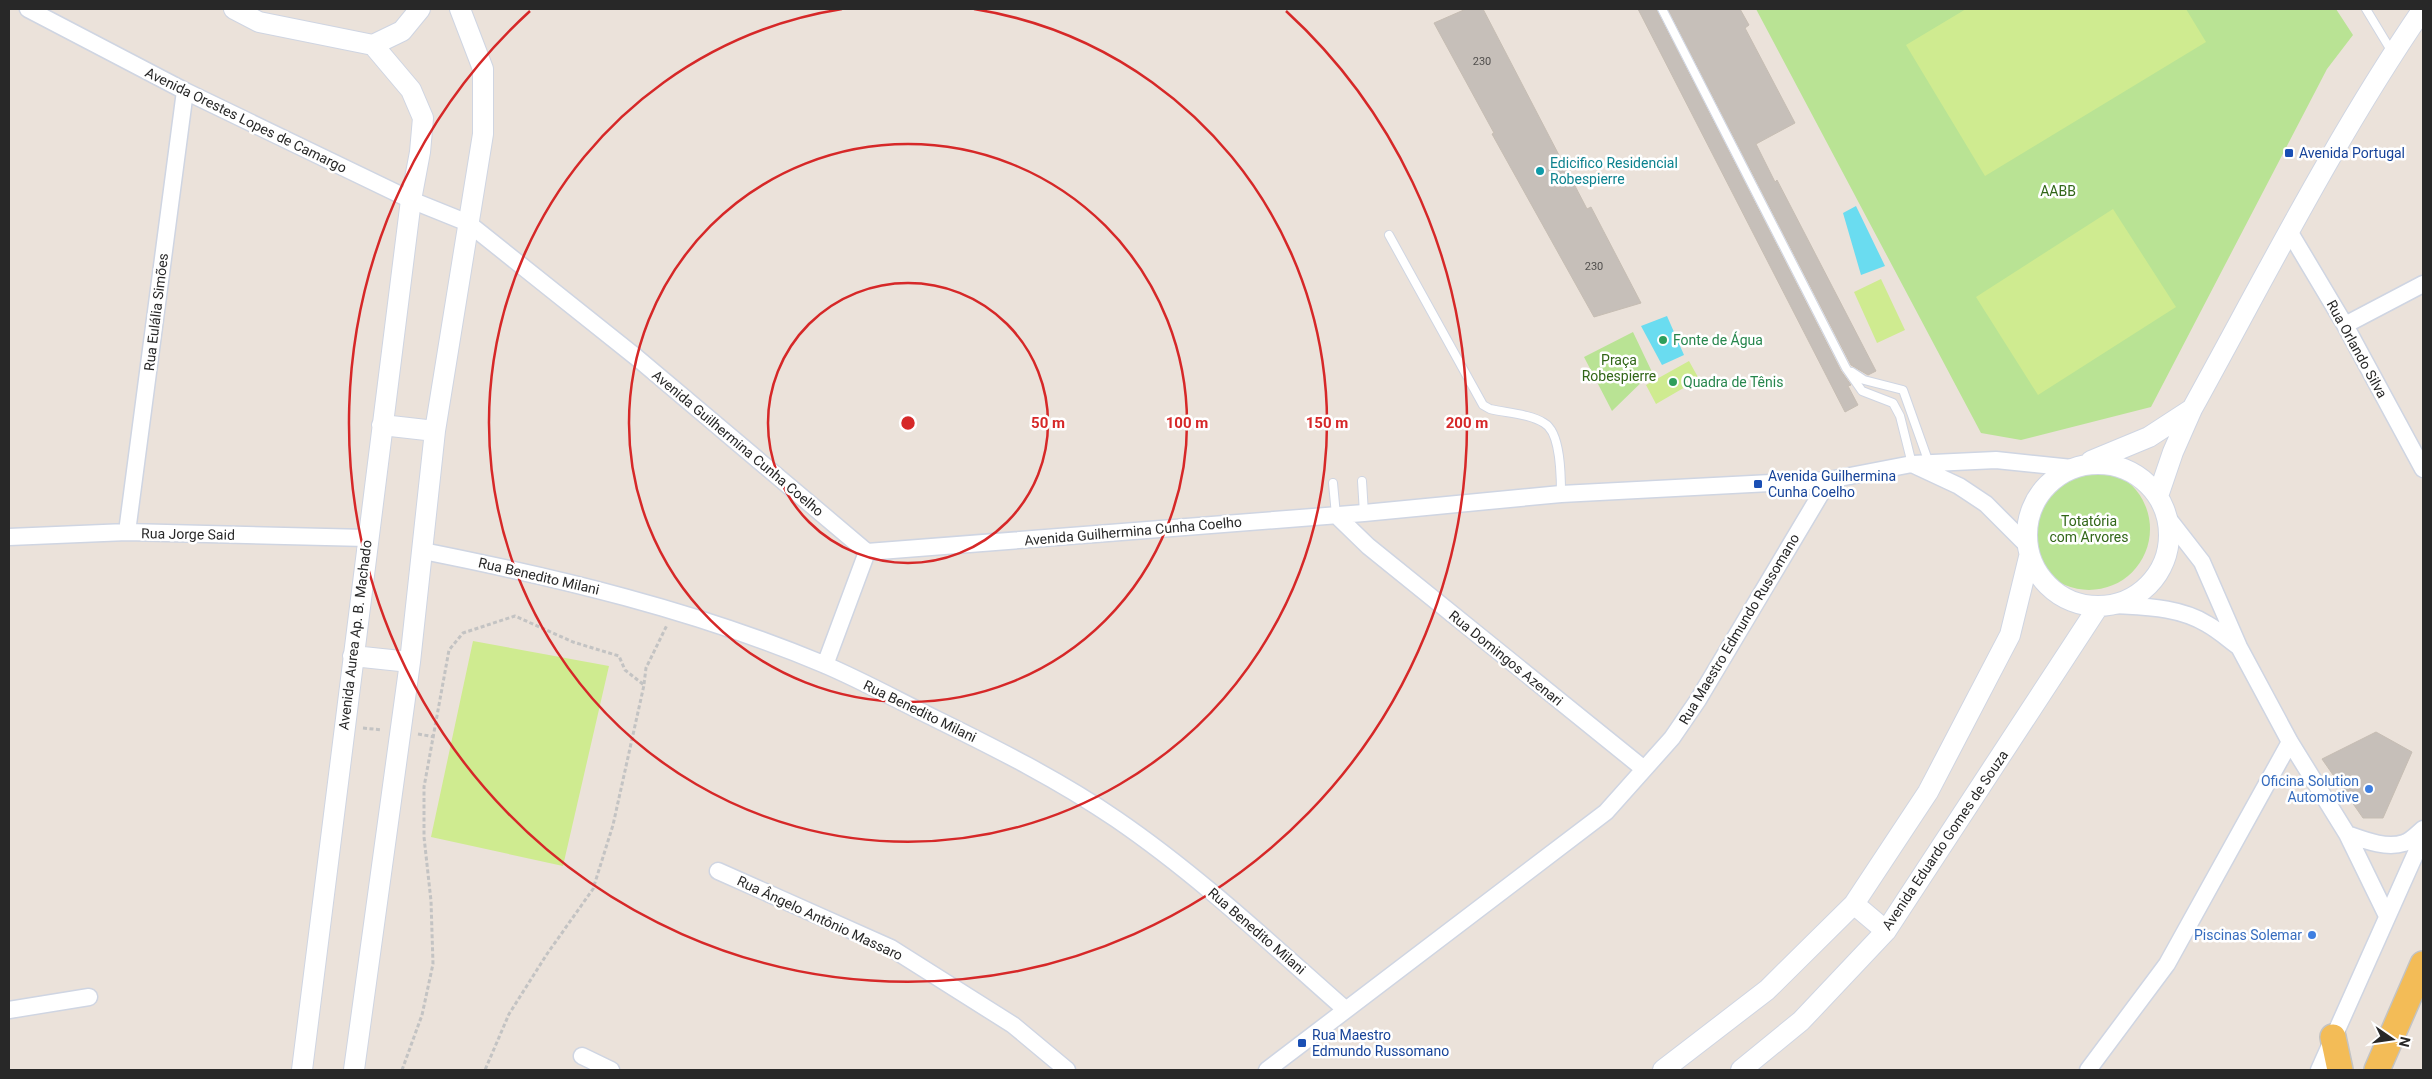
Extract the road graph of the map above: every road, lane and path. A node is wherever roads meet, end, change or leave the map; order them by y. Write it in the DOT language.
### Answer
graph roads {
  1 [pos="28,9"];
  2 [pos="234,9"];
  3 [pos="420,9"];
  4 [pos="460,9"];
  5 [pos="1662,9"];
  6 [pos="2366,9"];
  7 [pos="2423,9"];
  8 [pos="373,45"];
  9 [pos="2392,53"];
  10 [pos="185,91"];
  11 [pos="410,200"];
  12 [pos="468,223"];
  13 [pos="2290,231"];
  14 [pos="1389,236"];
  15 [pos="2423,284"];
  16 [pos="2345,325"];
  17 [pos="1846,368"];
  18 [pos="2192,410"];
  19 [pos="382,425"];
  20 [pos="435,431"];
  21 [pos="1912,464"];
  22 [pos="1930,464"];
  23 [pos="2079,466"];
  24 [pos="2423,468"];
  25 [pos="1829,480"];
  26 [pos="1362,481"];
  27 [pos="1333,483"];
  28 [pos="1561,494"];
  29 [pos="2158,496"];
  30 [pos="1364,513"];
  31 [pos="1336,515"];
  32 [pos="2167,517"];
  33 [pos="127,532"];
  34 [pos="9,538"];
  35 [pos="367,538"];
  36 [pos="1368,546"];
  37 [pos="423,551"];
  38 [pos="2028,551"];
  39 [pos="867,552"];
  40 [pos="2106,606"];
  41 [pos="672,610"];
  42 [pos="2239,647"];
  43 [pos="353,656"];
  44 [pos="410,662"];
  45 [pos="825,665"];
  46 [pos="644,685"];
  47 [pos="2290,742"];
  48 [pos="1644,769"];
  49 [pos="2423,829"];
  50 [pos="2347,834"];
  51 [pos="2423,837"];
  52 [pos="718,870"];
  53 [pos="1854,904"];
  54 [pos="2387,916"];
  55 [pos="1886,931"];
  56 [pos="2423,964"];
  57 [pos="90,997"];
  58 [pos="9,1010"];
  59 [pos="1346,1010"];
  60 [pos="2333,1037"];
  61 [pos="582,1056"];
  62 [pos="302,1070"];
  63 [pos="354,1070"];
  64 [pos="402,1070"];
  65 [pos="485,1070"];
  66 [pos="612,1070"];
  67 [pos="1067,1070"];
  68 [pos="1267,1070"];
  69 [pos="1663,1070"];
  70 [pos="1741,1070"];
  71 [pos="2088,1070"];
  72 [pos="2319,1070"];
  73 [pos="2340,1070"];
  74 [pos="2377,1070"];
  1 -- 10 [label="street, Avenida Orestes Lopes de Camargo"];
  2 -- 8 [label="street"];
  3 -- 8 [label="street"];
  4 -- 12 [label="street"];
  5 -- 17 [label="lane"];
  6 -- 9 [label="lane"];
  7 -- 9 [label="street"];
  8 -- 11 [label="street, Avenida Aurea Ap. B. Machado"];
  9 -- 13 [label="street"];
  10 -- 11 [label="street, Avenida Orestes Lopes de Camargo"];
  10 -- 33 [label="street, Rua Eulália Simões"];
  11 -- 12 [label="street, Avenida Orestes Lopes de Camargo"];
  11 -- 19 [label="street, Avenida Aurea Ap. B. Machado"];
  12 -- 20 [label="street"];
  12 -- 39 [label="street, Avenida Guilhermina Cunha Coelho"];
  13 -- 16 [label="street, Rua Orlando Silva"];
  13 -- 18 [label="street"];
  14 -- 28 [label="lane"];
  15 -- 16 [label="street"];
  16 -- 24 [label="street, Rua Orlando Silva"];
  17 -- 21 [label="lane"];
  17 -- 22 [label="lane"];
  18 -- 23 [label="street"];
  18 -- 29 [label="street"];
  19 -- 20 [label="street"];
  19 -- 35 [label="street, Avenida Aurea Ap. B. Machado"];
  20 -- 37 [label="street"];
  21 -- 22 [label="street, Avenida Guilhermina Cunha Coelho"];
  21 -- 25 [label="street, Avenida Guilhermina Cunha Coelho"];
  21 -- 38 [label="street"];
  22 -- 23 [label="street, Avenida Guilhermina Cunha Coelho"];
  23 -- 29 [label="street"];
  23 -- 38 [label="street"];
  25 -- 28 [label="street, Avenida Guilhermina Cunha Coelho"];
  25 -- 48 [label="street, Rua Maestro Edmundo Russomano"];
  26 -- 30 [label="lane"];
  27 -- 31 [label="lane"];
  28 -- 30 [label="street, Avenida Guilhermina Cunha Coelho"];
  29 -- 32 [label="street"];
  30 -- 31 [label="street, Avenida Guilhermina Cunha Coelho"];
  30 -- 36 [label="street"];
  31 -- 36 [label="street, Rua Domingos Azenari"];
  31 -- 39 [label="street, Avenida Guilhermina Cunha Coelho"];
  32 -- 40 [label="street"];
  32 -- 42 [label="street"];
  33 -- 34 [label="street, Rua Jorge Said"];
  33 -- 35 [label="street, Rua Jorge Said"];
  35 -- 43 [label="street, Avenida Aurea Ap. B. Machado"];
  36 -- 48 [label="street, Rua Domingos Azenari"];
  37 -- 41 [label="street, Rua Benedito Milani"];
  37 -- 44 [label="street"];
  38 -- 40 [label="street"];
  38 -- 53 [label="street"];
  39 -- 45 [label="street"];
  40 -- 42 [label="street"];
  40 -- 55 [label="street, Avenida Eduardo Gomes de Souza"];
  41 -- 45 [label="street, Rua Benedito Milani"];
  41 -- 46 [label="path"];
  42 -- 47 [label="street"];
  43 -- 44 [label="street"];
  43 -- 62 [label="street, Avenida Aurea Ap. B. Machado"];
  44 -- 63 [label="street"];
  45 -- 59 [label="street, Rua Benedito Milani"];
  46 -- 64 [label="path"];
  46 -- 65 [label="path"];
  47 -- 50 [label="street"];
  47 -- 71 [label="street"];
  48 -- 59 [label="street, Rua Maestro Edmundo Russomano"];
  49 -- 50 [label="street"];
  50 -- 54 [label="street"];
  51 -- 54 [label="street"];
  52 -- 67 [label="street, Rua Ângelo Antônio Massaro"];
  53 -- 55 [label="street"];
  53 -- 69 [label="street"];
  54 -- 60 [label="street"];
  55 -- 70 [label="street, Avenida Eduardo Gomes de Souza"];
  56 -- 74 [label="main road"];
  57 -- 58 [label="street"];
  59 -- 68 [label="street, Rua Maestro Edmundo Russomano"];
  60 -- 72 [label="street"];
  60 -- 73 [label="main road"];
  61 -- 66 [label="street"];
}
